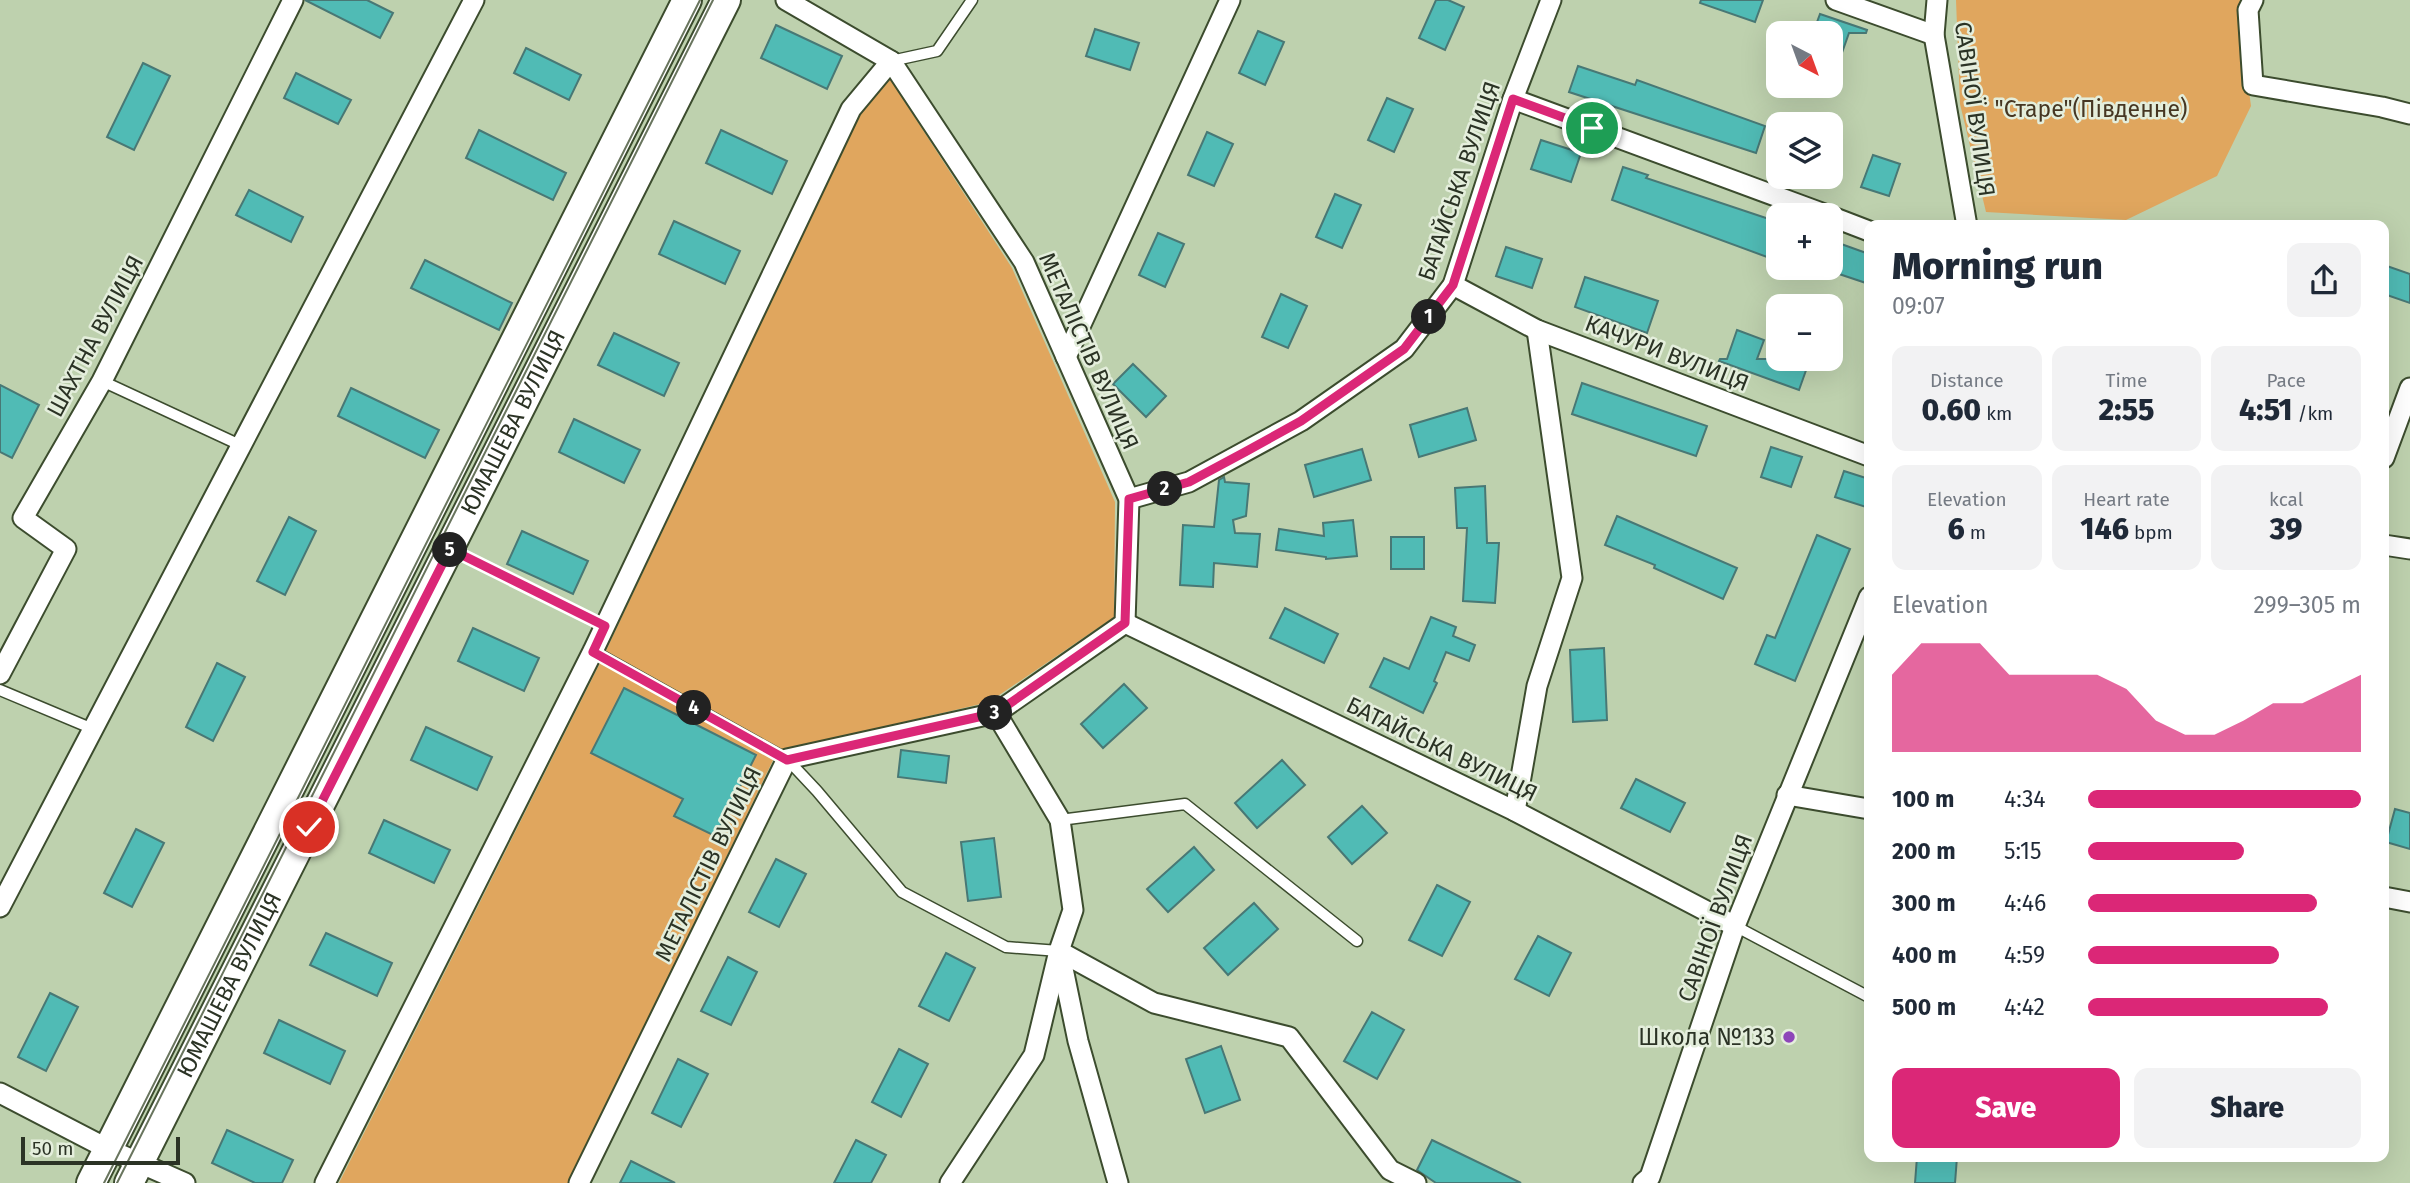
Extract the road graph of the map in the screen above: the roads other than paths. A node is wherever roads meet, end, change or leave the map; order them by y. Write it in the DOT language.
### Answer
graph roads {
  1 [pos="293,0"];
  2 [pos="474,0"];
  3 [pos="687,0"];
  4 [pos="726,0"];
  5 [pos="786,0"];
  6 [pos="972,0"];
  7 [pos="1230,0"];
  8 [pos="1551,0"];
  9 [pos="1836,0"];
  10 [pos="1937,0"];
  11 [pos="2253,0"];
  12 [pos="1934,35"];
  13 [pos="891,61"];
  14 [pos="1513,99"];
  15 [pos="2410,114"];
  16 [pos="1794,203"];
  17 [pos="1966,220"];
  18 [pos="1843,221"];
  19 [pos="1864,229"];
  20 [pos="1453,285"];
  21 [pos="1537,330"];
  22 [pos="1066,357"];
  23 [pos="102,381"];
  24 [pos="2410,388"];
  25 [pos="240,445"];
  26 [pos="2389,445"];
  27 [pos="1864,454"];
  28 [pos="1129,499"];
  29 [pos="2389,546"];
  30 [pos="2410,549"];
  31 [pos="1864,609"];
  32 [pos="1125,623"];
  33 [pos="593,652"];
  34 [pos="0,674"];
  35 [pos="0,690"];
  36 [pos="996,713"];
  37 [pos="93,729"];
  38 [pos="787,760"];
  39 [pos="1787,795"];
  40 [pos="1864,808"];
  41 [pos="1515,811"];
  42 [pos="1060,820"];
  43 [pos="2389,898"];
  44 [pos="2410,902"];
  45 [pos="0,907"];
  46 [pos="1735,926"];
  47 [pos="1357,942"];
  48 [pos="1059,951"];
  49 [pos="1864,994"];
  50 [pos="0,1093"];
  51 [pos="108,1149"];
  52 [pos="134,1173"];
  53 [pos="1652,1181"];
  54 [pos="91,1183"];
  55 [pos="185,1183"];
  56 [pos="325,1183"];
  57 [pos="579,1183"];
  58 [pos="950,1183"];
  59 [pos="1118,1183"];
  60 [pos="1416,1183"];
  1 -- 23 [label="street, ШАХТНА ВУЛИЦЯ"];
  2 -- 25 [label="street"];
  3 -- 51 [label="main road, ЮМАШЕВА ВУЛИЦЯ"];
  4 -- 52 [label="main road, ЮМАШЕВА ВУЛИЦЯ"];
  5 -- 13 [label="street"];
  6 -- 13 [label="lane"];
  7 -- 22 [label="street"];
  8 -- 14 [label="street, БАТАЙСЬКА ВУЛИЦЯ"];
  9 -- 12 [label="street"];
  10 -- 12 [label="street, САВІНОЇ ВУЛИЦЯ"];
  11 -- 15 [label="street"];
  12 -- 17 [label="street, САВІНОЇ ВУЛИЦЯ"];
  13 -- 22 [label="street, МЕТАЛІСТІВ ВУЛИЦЯ"];
  13 -- 33 [label="street"];
  14 -- 16 [label="street"];
  14 -- 20 [label="street, БАТАЙСЬКА ВУЛИЦЯ"];
  18 -- 19 [label="street"];
  20 -- 21 [label="street, КАЧУРИ ВУЛИЦЯ"];
  20 -- 28 [label="street, БАТАЙСЬКА ВУЛИЦЯ"];
  21 -- 27 [label="street, КАЧУРИ ВУЛИЦЯ"];
  21 -- 41 [label="street"];
  22 -- 28 [label="street, МЕТАЛІСТІВ ВУЛИЦЯ"];
  23 -- 25 [label="lane"];
  23 -- 34 [label="street, ШАХТНА ВУЛИЦЯ"];
  24 -- 26 [label="street"];
  25 -- 37 [label="street"];
  28 -- 32 [label="street, МЕТАЛІСТІВ ВУЛИЦЯ"];
  29 -- 30 [label="street"];
  31 -- 39 [label="street, САВІНОЇ ВУЛИЦЯ"];
  32 -- 36 [label="street, МЕТАЛІСТІВ ВУЛИЦЯ"];
  32 -- 41 [label="street, БАТАЙСЬКА ВУЛИЦЯ"];
  33 -- 38 [label="lane"];
  33 -- 56 [label="street"];
  35 -- 37 [label="lane"];
  36 -- 38 [label="street, МЕТАЛІСТІВ ВУЛИЦЯ"];
  36 -- 42 [label="street"];
  37 -- 45 [label="street"];
  38 -- 48 [label="lane"];
  38 -- 57 [label="street, МЕТАЛІСТІВ ВУЛИЦЯ"];
  39 -- 40 [label="street"];
  39 -- 46 [label="street, САВІНОЇ ВУЛИЦЯ"];
  41 -- 46 [label="street, БАТАЙСЬКА ВУЛИЦЯ"];
  42 -- 47 [label="lane"];
  42 -- 48 [label="street"];
  43 -- 44 [label="street"];
  46 -- 49 [label="lane"];
  46 -- 53 [label="street, САВІНОЇ ВУЛИЦЯ"];
  48 -- 58 [label="street"];
  48 -- 59 [label="street"];
  48 -- 60 [label="street"];
  50 -- 51 [label="street"];
  51 -- 52 [label="street"];
  51 -- 54 [label="main road, ЮМАШЕВА ВУЛИЦЯ"];
  52 -- 55 [label="street"];
}
